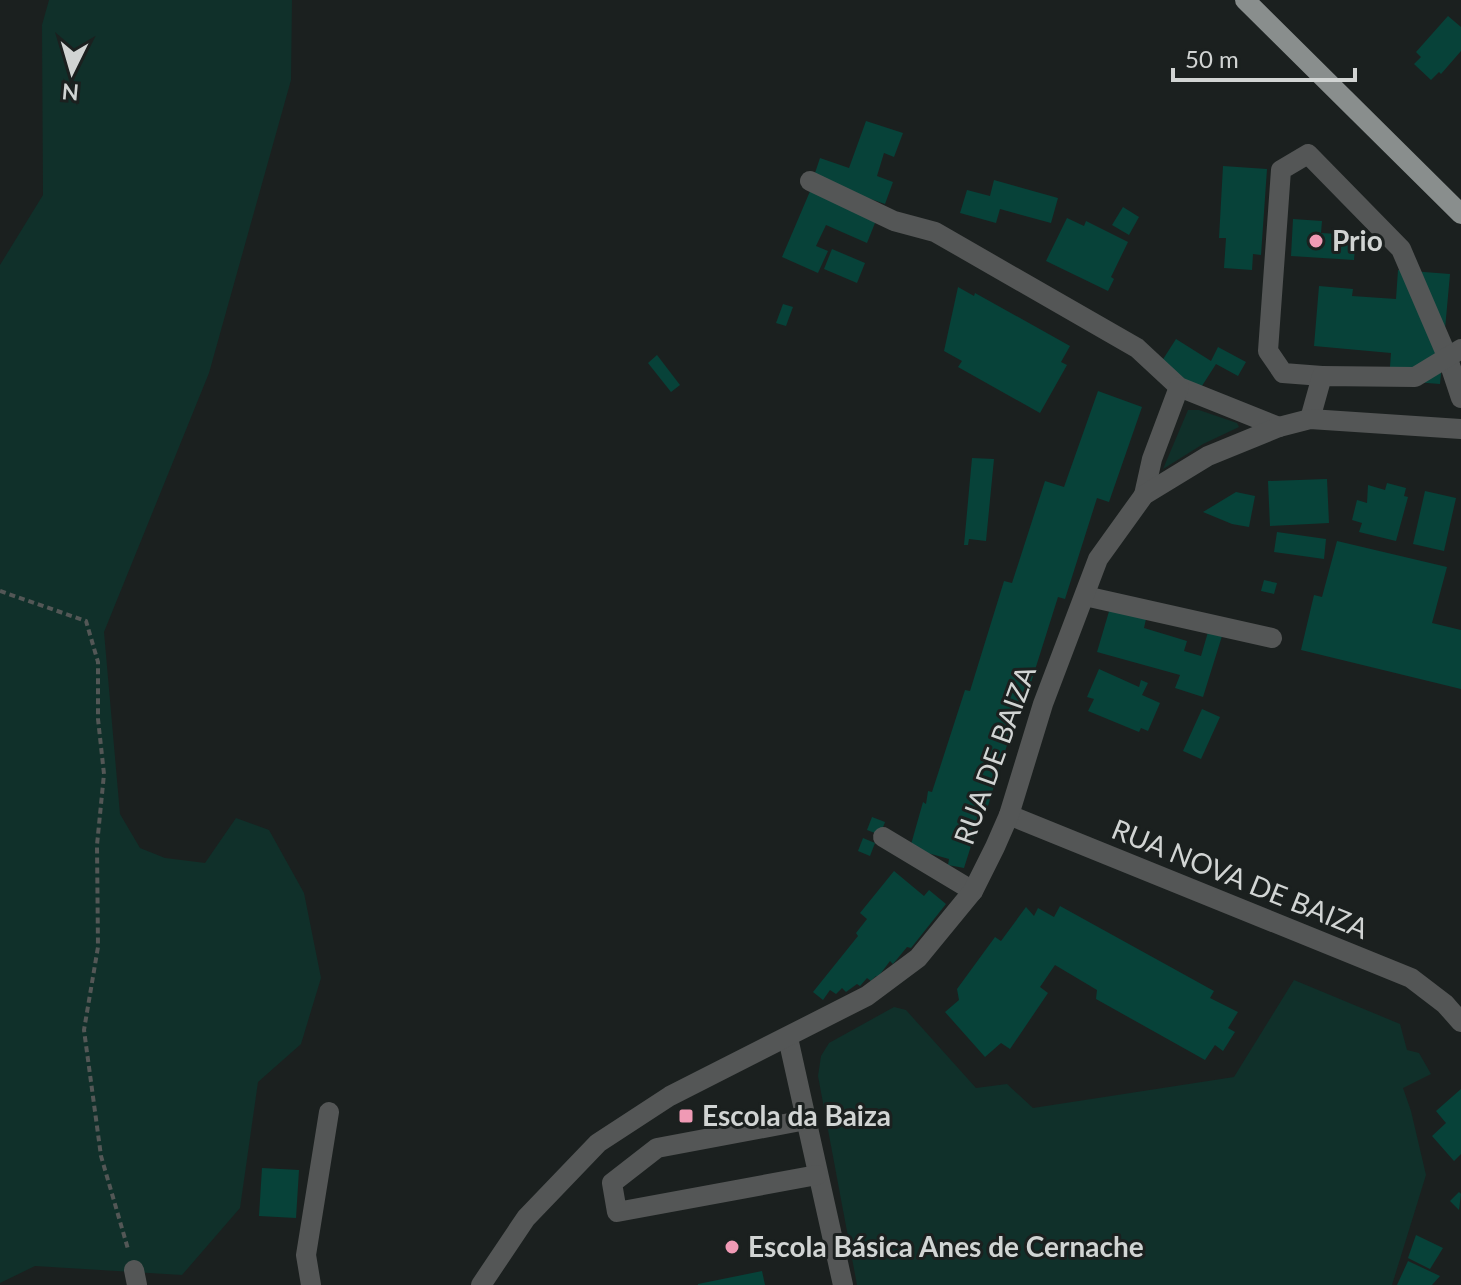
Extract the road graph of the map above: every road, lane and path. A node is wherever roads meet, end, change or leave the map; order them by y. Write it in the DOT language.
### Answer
graph roads {
  1 [pos="1245,0"];
  2 [pos="810,181"];
  3 [pos="1461,214"];
  4 [pos="1454,353"];
  5 [pos="1322,376"];
  6 [pos="1179,387"];
  7 [pos="1461,398"];
  8 [pos="1310,419"];
  9 [pos="1279,427"];
  10 [pos="1461,429"];
  11 [pos="1144,495"];
  12 [pos="0,591"];
  13 [pos="1085,596"];
  14 [pos="1272,638"];
  15 [pos="1009,815"];
  16 [pos="883,837"];
  17 [pos="973,891"];
  18 [pos="1461,1022"];
  19 [pos="788,1038"];
  20 [pos="329,1112"];
  21 [pos="806,1120"];
  22 [pos="817,1175"];
  23 [pos="136,1278"];
  24 [pos="311,1285"];
  25 [pos="481,1285"];
  26 [pos="843,1285"];
  1 -- 3 [label="main road"];
  2 -- 6 [label="street"];
  4 -- 5 [label="street"];
  4 -- 5 [label="street"];
  4 -- 7 [label="street"];
  5 -- 8 [label="street"];
  6 -- 9 [label="street"];
  6 -- 11 [label="street"];
  8 -- 9 [label="street, RUA DE BAIZA"];
  8 -- 10 [label="street, RUA DE BAIZA"];
  9 -- 11 [label="street, RUA DE BAIZA"];
  11 -- 13 [label="street, RUA DE BAIZA"];
  12 -- 23 [label="path"];
  13 -- 14 [label="street"];
  13 -- 15 [label="street, RUA DE BAIZA"];
  15 -- 17 [label="street, RUA DE BAIZA"];
  15 -- 18 [label="street, RUA NOVA DE BAIZA"];
  16 -- 17 [label="street"];
  17 -- 19 [label="street, RUA DE BAIZA"];
  19 -- 21 [label="street"];
  19 -- 25 [label="street, RUA DE BAIZA"];
  20 -- 24 [label="street"];
  21 -- 22 [label="street"];
  21 -- 22 [label="street"];
  22 -- 26 [label="street"];
}
